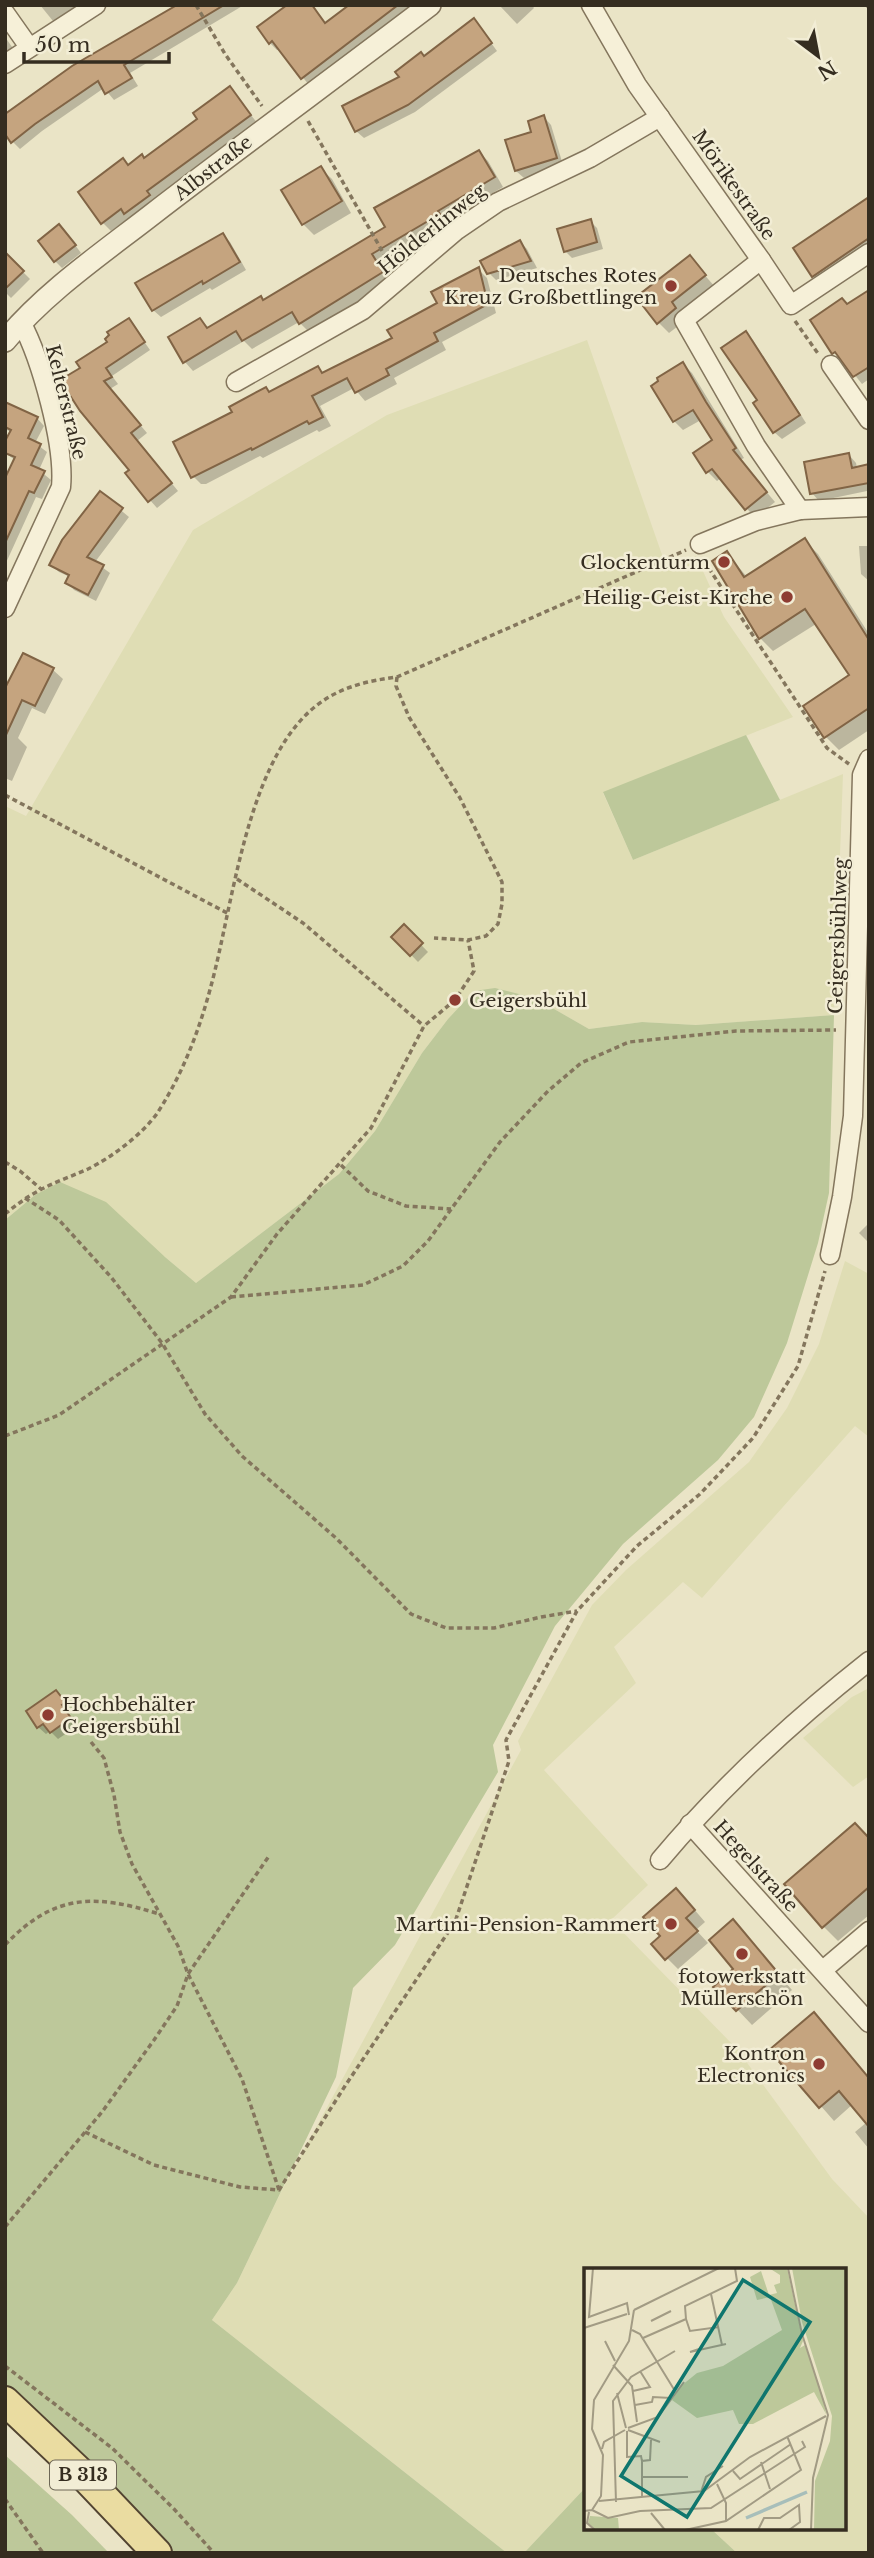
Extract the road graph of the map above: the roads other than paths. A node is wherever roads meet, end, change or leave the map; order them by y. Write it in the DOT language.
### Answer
graph roads {
  1 [pos="96,5"];
  2 [pos="430,5"];
  3 [pos="591,5"];
  4 [pos="5,13"];
  5 [pos="29,47"];
  6 [pos="5,64"];
  7 [pos="660,117"];
  8 [pos="869,253"];
  9 [pos="761,260"];
  10 [pos="20,322"];
  11 [pos="5,341"];
  12 [pos="831,365"];
  13 [pos="236,382"];
  14 [pos="869,420"];
  15 [pos="869,507"];
  16 [pos="800,510"];
  17 [pos="700,544"];
  18 [pos="5,608"];
  19 [pos="869,759"];
  20 [pos="862,1030"];
  21 [pos="861,1119"];
  22 [pos="830,1255"];
  23 [pos="869,1661"];
  24 [pos="690,1824"];
  25 [pos="660,1860"];
  26 [pos="869,1931"];
  27 [pos="823,1970"];
  28 [pos="869,2023"];
  29 [pos="5,2401"];
  30 [pos="157,2553"];
  1 -- 5 [label="street"];
  2 -- 10 [label="street, Albstraße"];
  3 -- 7 [label="street, Mörikestraße"];
  4 -- 5 [label="street"];
  5 -- 6 [label="street"];
  7 -- 9 [label="street, Mörikestraße"];
  7 -- 13 [label="street, Hölderlinweg"];
  8 -- 9 [label="street"];
  9 -- 16 [label="street, Mörikestraße"];
  10 -- 11 [label="street, Albstraße"];
  10 -- 18 [label="street, Kelterstraße"];
  12 -- 14 [label="street"];
  15 -- 16 [label="street"];
  16 -- 17 [label="street"];
  19 -- 20 [label="street, Geigersbühlweg"];
  20 -- 21 [label="street, Geigersbühlweg"];
  21 -- 22 [label="street, Geigersbühlweg"];
  23 -- 24 [label="street, Hegelstraße"];
  24 -- 25 [label="street"];
  24 -- 27 [label="street, Hegelstraße"];
  26 -- 27 [label="street"];
  27 -- 28 [label="street, Hegelstraße"];
  29 -- 30 [label="main road, B 313"];
}
